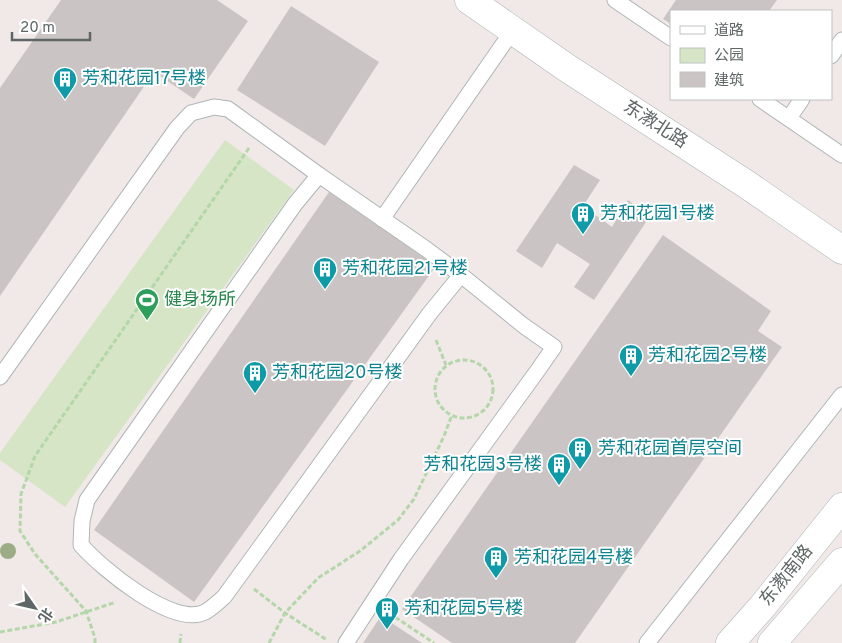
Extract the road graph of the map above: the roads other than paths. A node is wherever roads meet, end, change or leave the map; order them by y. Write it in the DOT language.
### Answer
graph roads {
  1 [pos="469,0"];
  2 [pos="615,0"];
  3 [pos="513,30"];
  4 [pos="670,37"];
  5 [pos="842,40"];
  6 [pos="832,55"];
  7 [pos="762,100"];
  8 [pos="801,100"];
  9 [pos="789,118"];
  10 [pos="842,155"];
  11 [pos="319,175"];
  12 [pos="382,219"];
  13 [pos="842,250"];
  14 [pos="461,275"];
  15 [pos="0,376"];
  16 [pos="842,395"];
  17 [pos="842,507"];
  18 [pos="842,562"];
  19 [pos="346,643"];
  20 [pos="647,643"];
  21 [pos="730,643"];
  22 [pos="772,643"];
  1 -- 3 [label="street, 东漖北路"];
  2 -- 4 [label="lane"];
  3 -- 12 [label="lane"];
  3 -- 13 [label="street, 东漖北路"];
  5 -- 6 [label="lane"];
  7 -- 9 [label="lane"];
  8 -- 9 [label="lane"];
  9 -- 10 [label="lane"];
  11 -- 12 [label="lane"];
  11 -- 14 [label="lane"];
  11 -- 15 [label="lane"];
  12 -- 14 [label="lane"];
  14 -- 19 [label="lane"];
  16 -- 20 [label="lane"];
  17 -- 21 [label="street, 东漖南路"];
  18 -- 22 [label="street, 东漖南路"];
}
